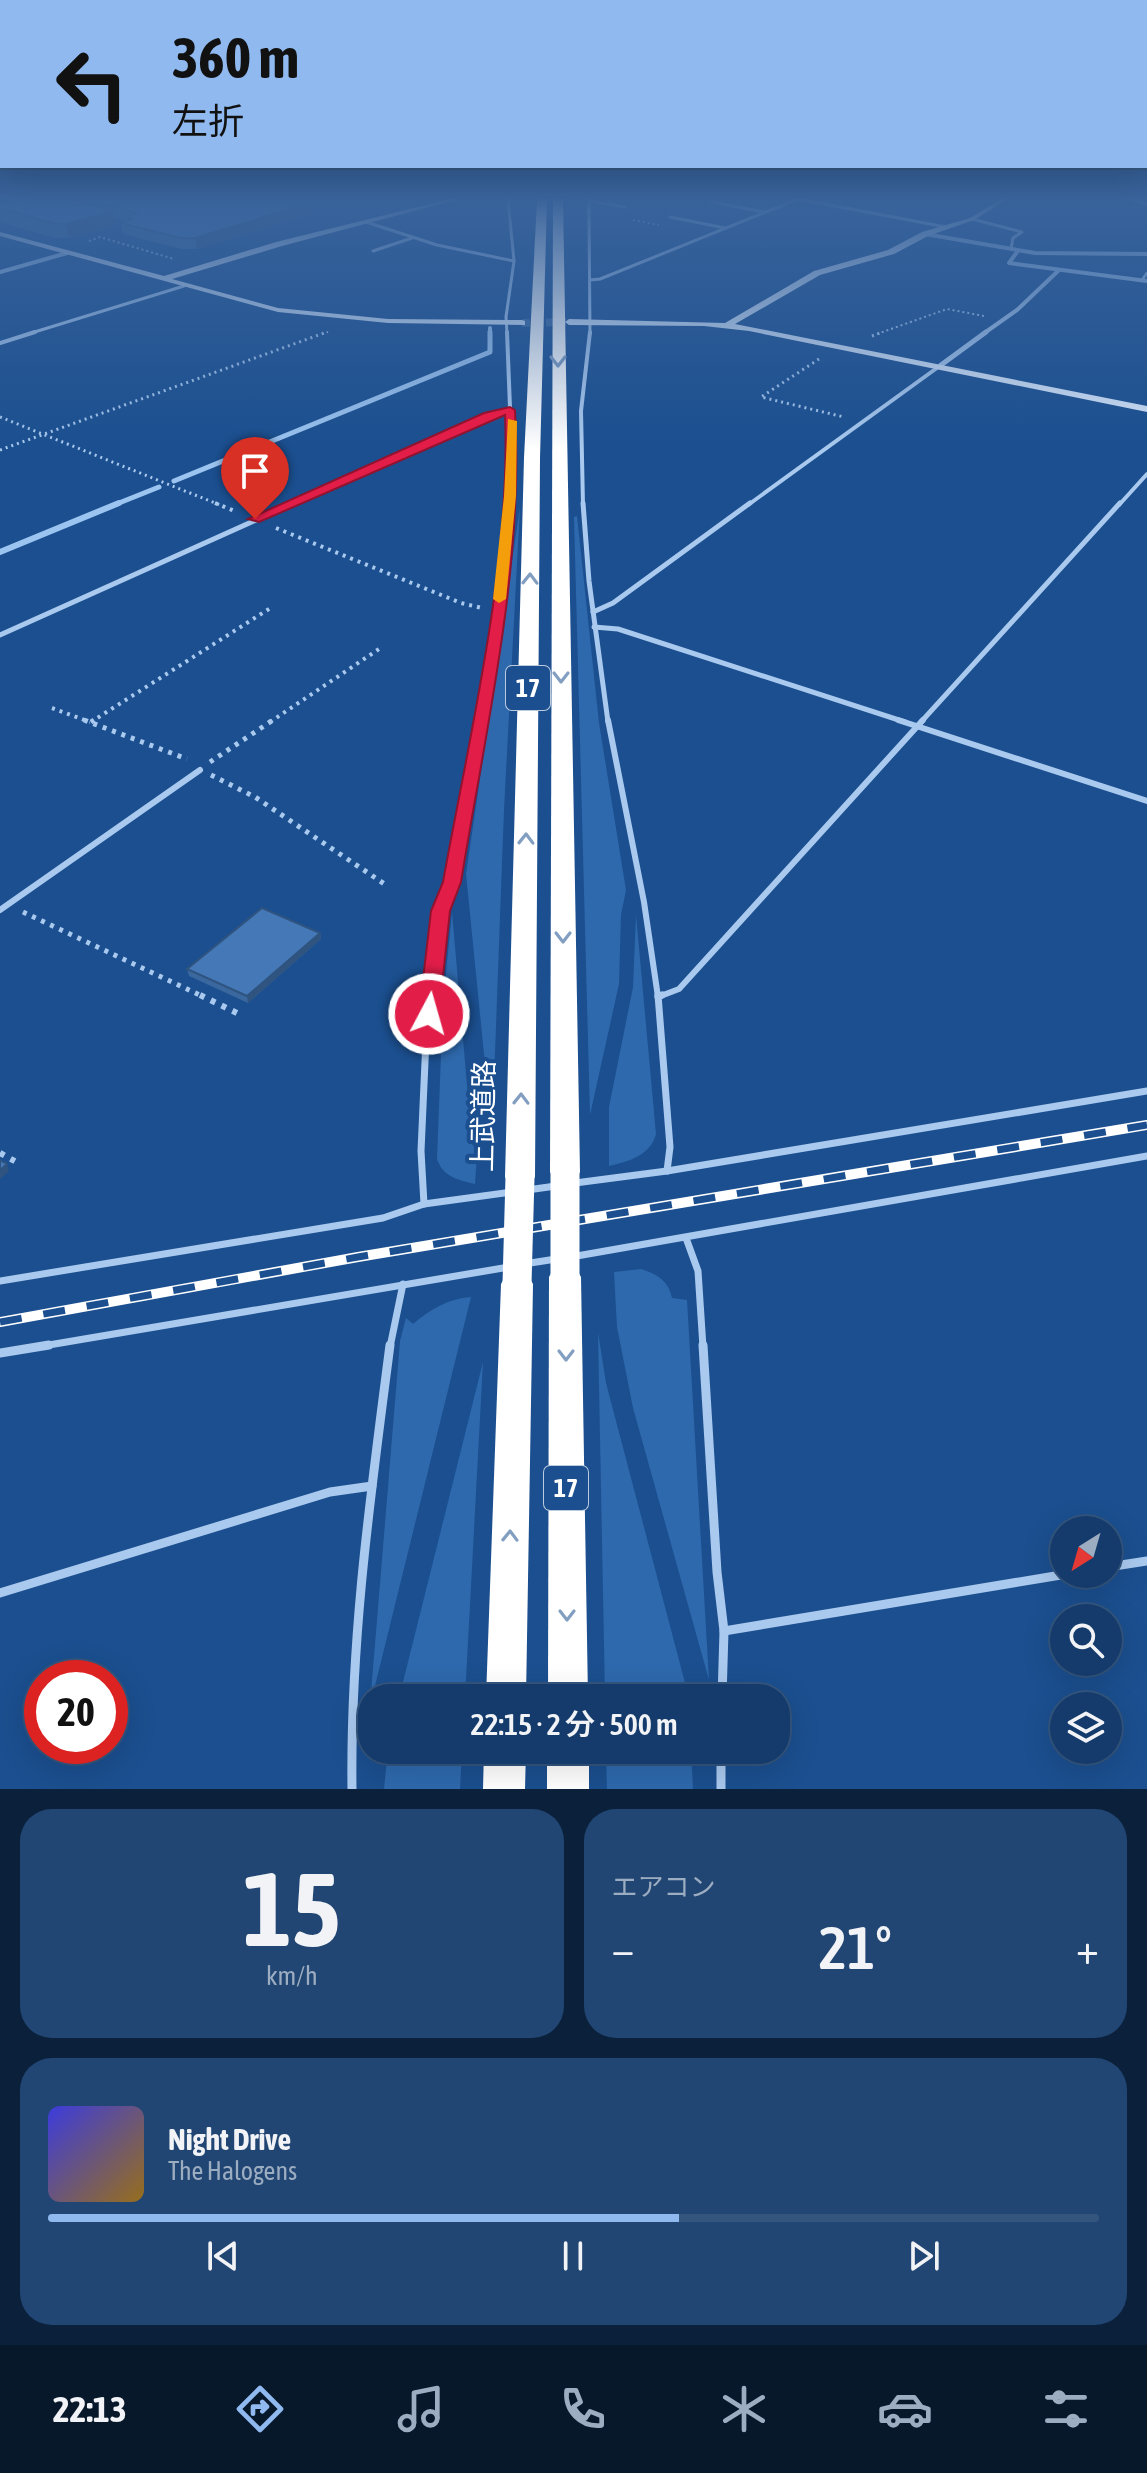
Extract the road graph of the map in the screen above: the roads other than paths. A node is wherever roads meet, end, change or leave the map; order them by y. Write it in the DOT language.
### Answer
graph roads {
  1 [pos="172,282"];
  2 [pos="511,282"];
  3 [pos="543,282"];
  4 [pos="551,282"];
  5 [pos="590,282"];
  6 [pos="801,282"];
  7 [pos="1046,282"];
  8 [pos="184,286"];
  9 [pos="569,322"];
  10 [pos="591,322"];
  11 [pos="506,323"];
  12 [pos="522,323"];
  13 [pos="727,325"];
  14 [pos="0,343"];
  15 [pos="941,365"];
  16 [pos="1147,409"];
  17 [pos="510,410"];
  18 [pos="522,458"];
  19 [pos="558,458"];
  20 [pos="580,458"];
  21 [pos="1147,474"];
  22 [pos="593,612"];
  23 [pos="594,627"];
  24 [pos="0,635"];
  25 [pos="920,727"];
  26 [pos="200,770"];
  27 [pos="1147,801"];
  28 [pos="0,910"];
  29 [pos="658,997"];
  30 [pos="1147,1091"];
  31 [pos="1147,1156"];
  32 [pos="667,1171"];
  33 [pos="424,1204"];
  34 [pos="686,1238"];
  35 [pos="0,1281"];
  36 [pos="403,1284"];
  37 [pos="0,1353"];
  38 [pos="372,1486"];
  39 [pos="1147,1561"];
  40 [pos="1122,1565"];
  41 [pos="1050,1577"];
  42 [pos="0,1593"];
  43 [pos="724,1631"];
  44 [pos="506,1684"];
  45 [pos="568,1684"];
  46 [pos="722,1684"];
  47 [pos="505,1764"];
  48 [pos="568,1764"];
  49 [pos="721,1764"];
  50 [pos="352,1789"];
  51 [pos="504,1789"];
  52 [pos="568,1789"];
  53 [pos="721,1789"];
  1 -- 8 [label="street"];
  2 -- 11 [label="lane"];
  3 -- 18 [label="highway, 上武道路 / 17"];
  4 -- 19 [label="highway, 上武道路 / 17, one-way"];
  5 -- 10 [label="lane"];
  6 -- 13 [label="street"];
  7 -- 15 [label="street"];
  8 -- 11 [label="street"];
  8 -- 14 [label="lane"];
  9 -- 10 [label="street"];
  10 -- 13 [label="street"];
  10 -- 20 [label="lane"];
  11 -- 12 [label="street"];
  11 -- 17 [label="lane"];
  13 -- 15 [label="street"];
  15 -- 16 [label="street"];
  15 -- 22 [label="lane"];
  17 -- 18 [label="lane"];
  17 -- 24 [label="lane"];
  18 -- 33 [label="lane"];
  44 -- 18 [label="highway, 上武道路 / 17, one-way, bridge"];
  19 -- 20 [label="lane"];
  19 -- 45 [label="highway, 上武道路 / 17, one-way, bridge"];
  20 -- 22 [label="lane"];
  21 -- 25 [label="lane"];
  22 -- 23 [label="lane"];
  23 -- 25 [label="lane"];
  23 -- 29 [label="lane"];
  25 -- 27 [label="lane"];
  25 -- 29 [label="lane"];
  26 -- 28 [label="lane"];
  29 -- 32 [label="lane"];
  30 -- 32 [label="lane"];
  31 -- 34 [label="lane"];
  32 -- 33 [label="lane"];
  33 -- 35 [label="lane"];
  34 -- 36 [label="lane"];
  34 -- 43 [label="lane"];
  36 -- 37 [label="lane"];
  36 -- 38 [label="lane"];
  38 -- 42 [label="lane"];
  38 -- 50 [label="lane"];
  39 -- 40 [label="lane"];
  41 -- 43 [label="lane"];
  43 -- 46 [label="lane"];
  47 -- 51 [label="highway"];
  48 -- 52 [label="highway"];
  49 -- 53 [label="lane"];
}
